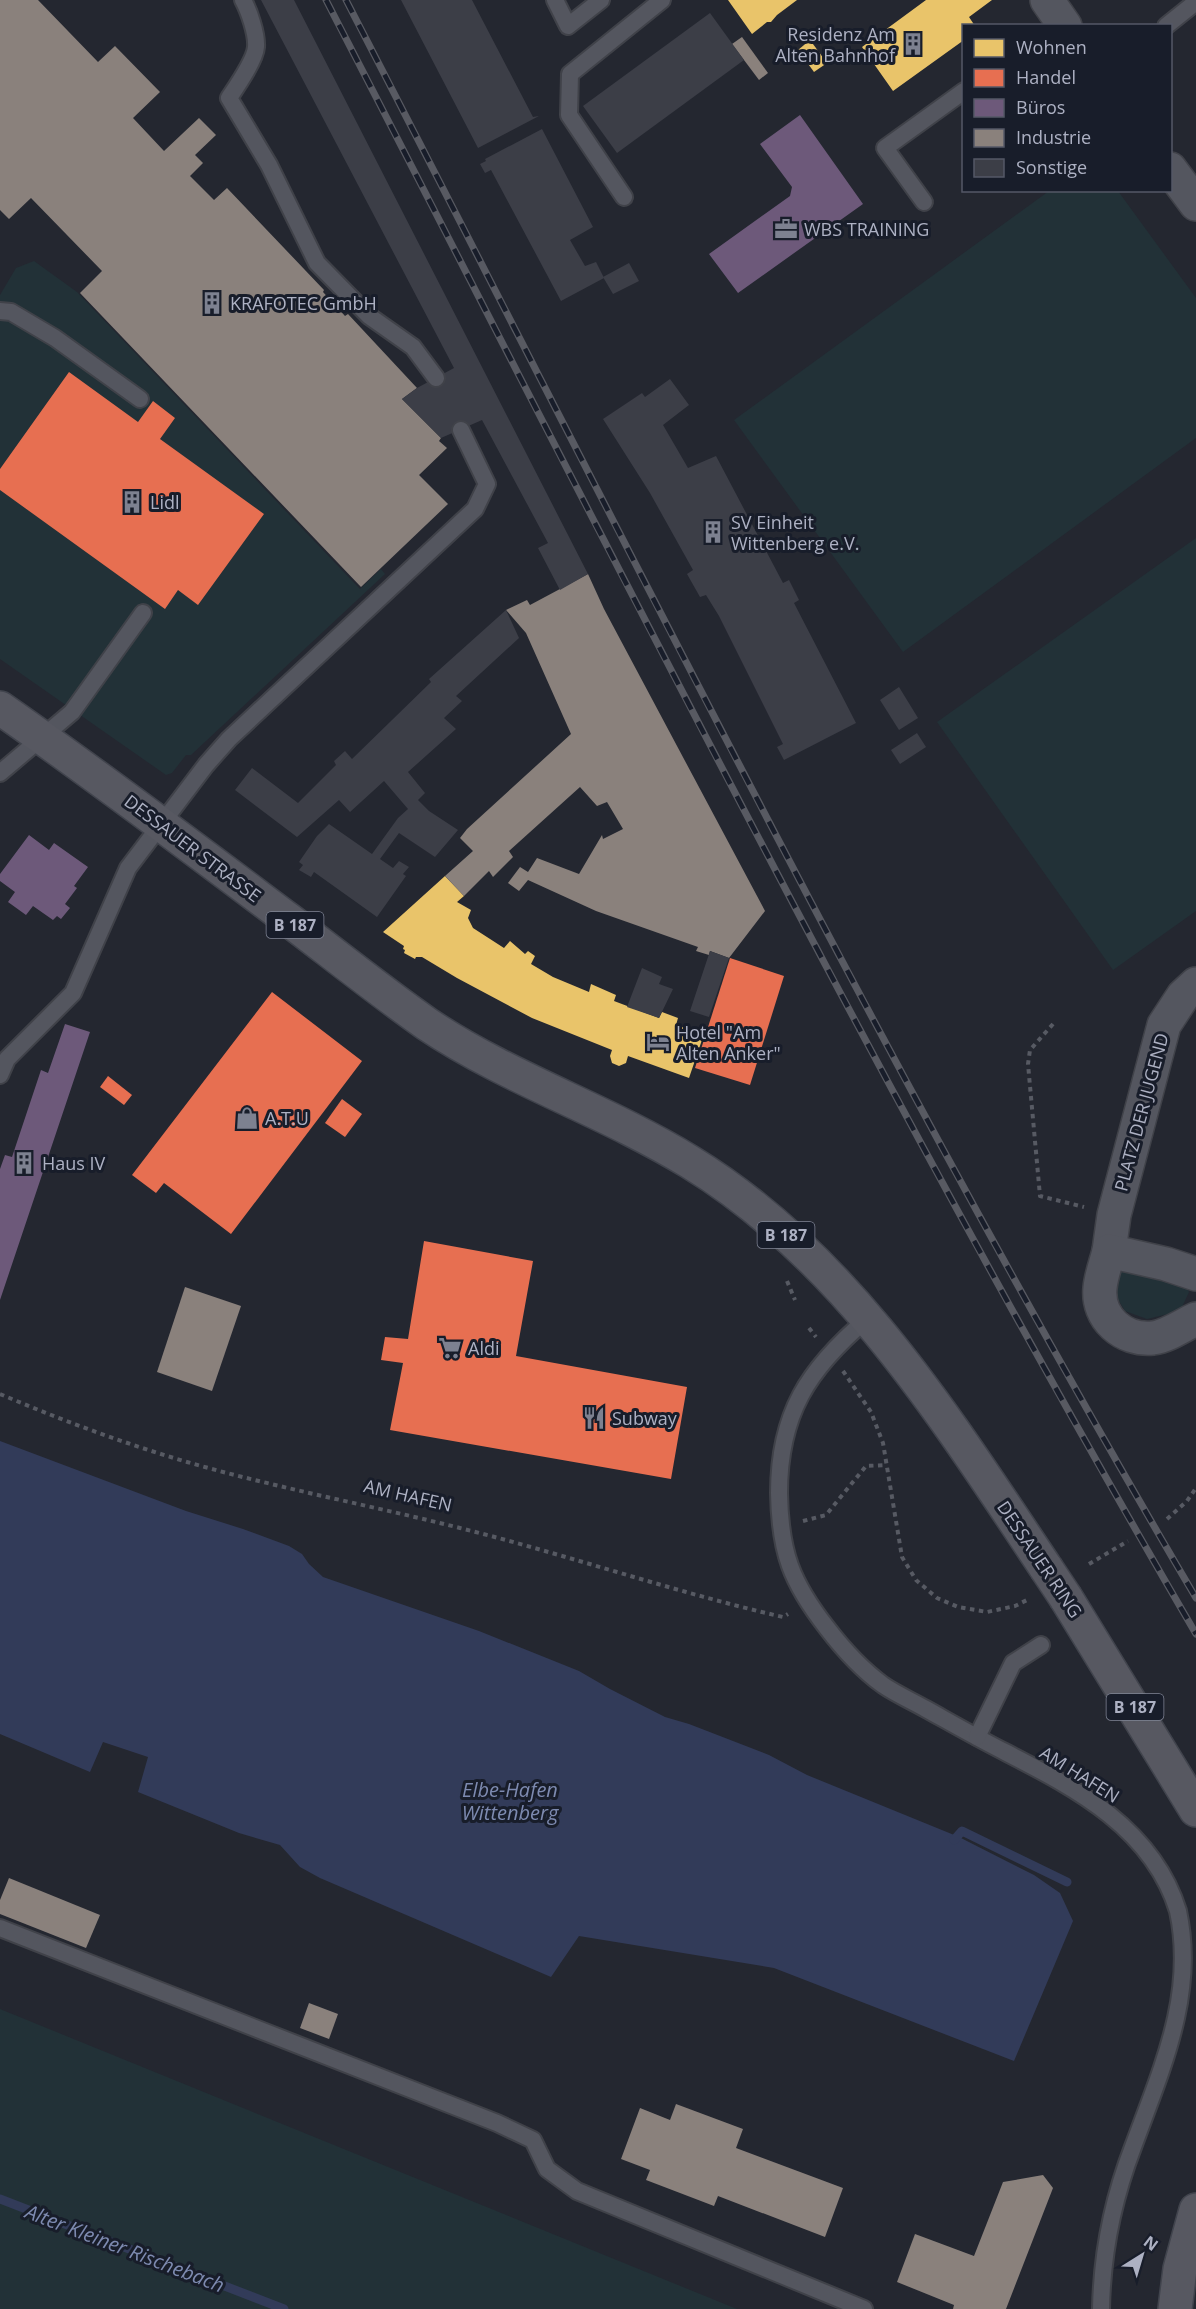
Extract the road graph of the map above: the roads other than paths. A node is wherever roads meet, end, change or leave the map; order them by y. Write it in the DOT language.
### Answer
graph roads {
  1 [pos="243,0"];
  2 [pos="555,0"];
  3 [pos="601,0"];
  4 [pos="662,0"];
  5 [pos="1196,2"];
  6 [pos="1168,24"];
  7 [pos="962,92"];
  8 [pos="1172,172"];
  9 [pos="624,197"];
  10 [pos="924,202"];
  11 [pos="1196,204"];
  12 [pos="0,311"];
  13 [pos="436,378"];
  14 [pos="140,399"];
  15 [pos="461,430"];
  16 [pos="143,613"];
  17 [pos="0,708"];
  18 [pos="43,738"];
  19 [pos="0,773"];
  20 [pos="162,824"];
  21 [pos="1196,984"];
  22 [pos="0,1076"];
  23 [pos="1109,1251"];
  24 [pos="1196,1274"];
  25 [pos="867,1319"];
  26 [pos="1196,1319"];
  27 [pos="1041,1645"];
  28 [pos="977,1737"];
  29 [pos="1196,1810"];
  30 [pos="0,1928"];
  31 [pos="1196,2210"];
  32 [pos="864,2309"];
  33 [pos="1101,2309"];
  34 [pos="1175,2309"];
  1 -- 13 [label="lane"];
  2 -- 3 [label="lane"];
  4 -- 9 [label="lane"];
  5 -- 6 [label="lane"];
  7 -- 10 [label="lane"];
  8 -- 11 [label="street"];
  12 -- 14 [label="lane"];
  15 -- 20 [label="lane"];
  16 -- 18 [label="lane"];
  17 -- 18 [label="main road, DESSAUER STRASSE / B 187"];
  18 -- 19 [label="lane"];
  18 -- 20 [label="main road, DESSAUER STRASSE / B 187"];
  20 -- 22 [label="lane"];
  20 -- 25 [label="main road, DESSAUER STRASSE / B 187"];
  21 -- 23 [label="street, PLATZ DER JUGEND"];
  23 -- 24 [label="street"];
  23 -- 26 [label="street"];
  25 -- 28 [label="lane, AM HAFEN"];
  25 -- 29 [label="main road, DESSAUER RING / B 187, bridge"];
  27 -- 28 [label="lane"];
  28 -- 33 [label="lane, AM HAFEN"];
  30 -- 32 [label="lane"];
  31 -- 34 [label="main road"];
}
